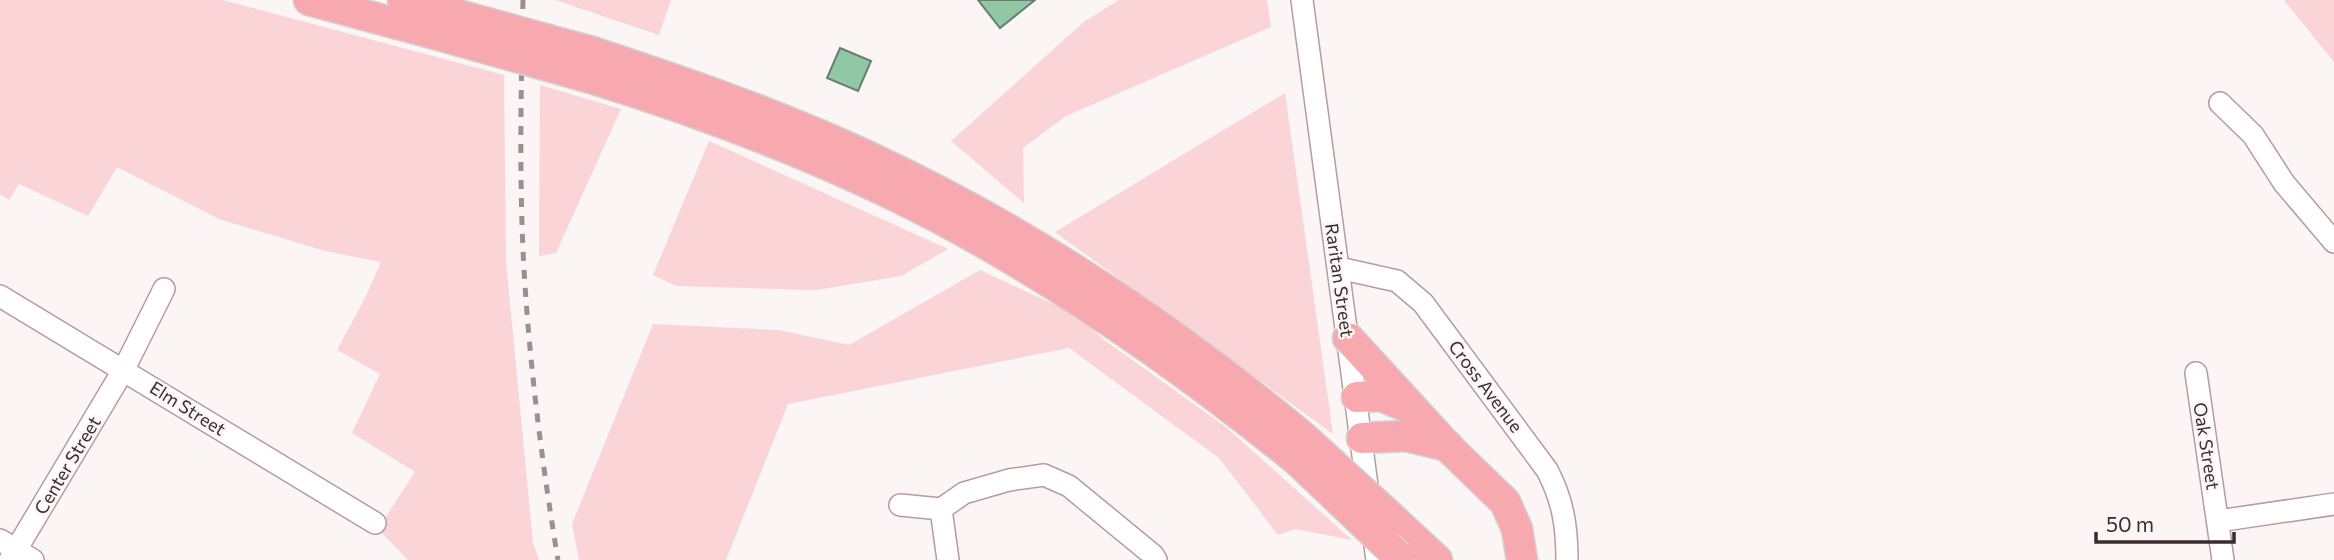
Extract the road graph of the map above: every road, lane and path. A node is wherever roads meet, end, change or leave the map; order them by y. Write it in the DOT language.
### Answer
graph roads {
  1 [pos="309,0"];
  2 [pos="403,0"];
  3 [pos="1302,0"];
  4 [pos="440,23"];
  5 [pos="592,65"];
  6 [pos="2220,103"];
  7 [pos="2334,242"];
  8 [pos="1339,268"];
  9 [pos="164,289"];
  10 [pos="0,296"];
  11 [pos="1348,338"];
  12 [pos="124,369"];
  13 [pos="2196,373"];
  14 [pos="1357,397"];
  15 [pos="1416,411"];
  16 [pos="1362,438"];
  17 [pos="1448,447"];
  18 [pos="1300,449"];
  19 [pos="2334,504"];
  20 [pos="900,505"];
  21 [pos="942,509"];
  22 [pos="2218,521"];
  23 [pos="375,523"];
  24 [pos="1517,529"];
  25 [pos="15,553"];
  26 [pos="1392,559"];
  27 [pos="948,560"];
  28 [pos="1156,560"];
  29 [pos="1437,560"];
  30 [pos="1502,560"];
  31 [pos="1522,560"];
  32 [pos="1567,560"];
  33 [pos="2223,560"];
  1 -- 4 [label="highway"];
  2 -- 4 [label="highway"];
  3 -- 8 [label="street, Raritan Street"];
  4 -- 5 [label="highway, bridge"];
  5 -- 18 [label="highway"];
  5 -- 18 [label="highway"];
  6 -- 7 [label="street"];
  8 -- 11 [label="street, Raritan Street"];
  8 -- 32 [label="street, Cross Avenue"];
  9 -- 12 [label="street, Center Street"];
  10 -- 12 [label="street, Elm Street"];
  11 -- 14 [label="street, Raritan Street"];
  11 -- 15 [label="highway"];
  12 -- 23 [label="street, Elm Street"];
  12 -- 25 [label="street, Center Street"];
  13 -- 22 [label="street, Oak Street"];
  14 -- 15 [label="highway"];
  14 -- 16 [label="street, Raritan Street"];
  15 -- 17 [label="highway"];
  16 -- 17 [label="highway"];
  16 -- 26 [label="street, Raritan Street"];
  17 -- 24 [label="highway"];
  18 -- 26 [label="highway, bridge"];
  18 -- 29 [label="highway, bridge"];
  19 -- 22 [label="street"];
  20 -- 21 [label="street"];
  21 -- 27 [label="street"];
  21 -- 28 [label="street"];
  22 -- 33 [label="street, Oak Street"];
  24 -- 30 [label="highway"];
  24 -- 31 [label="highway"];
}
